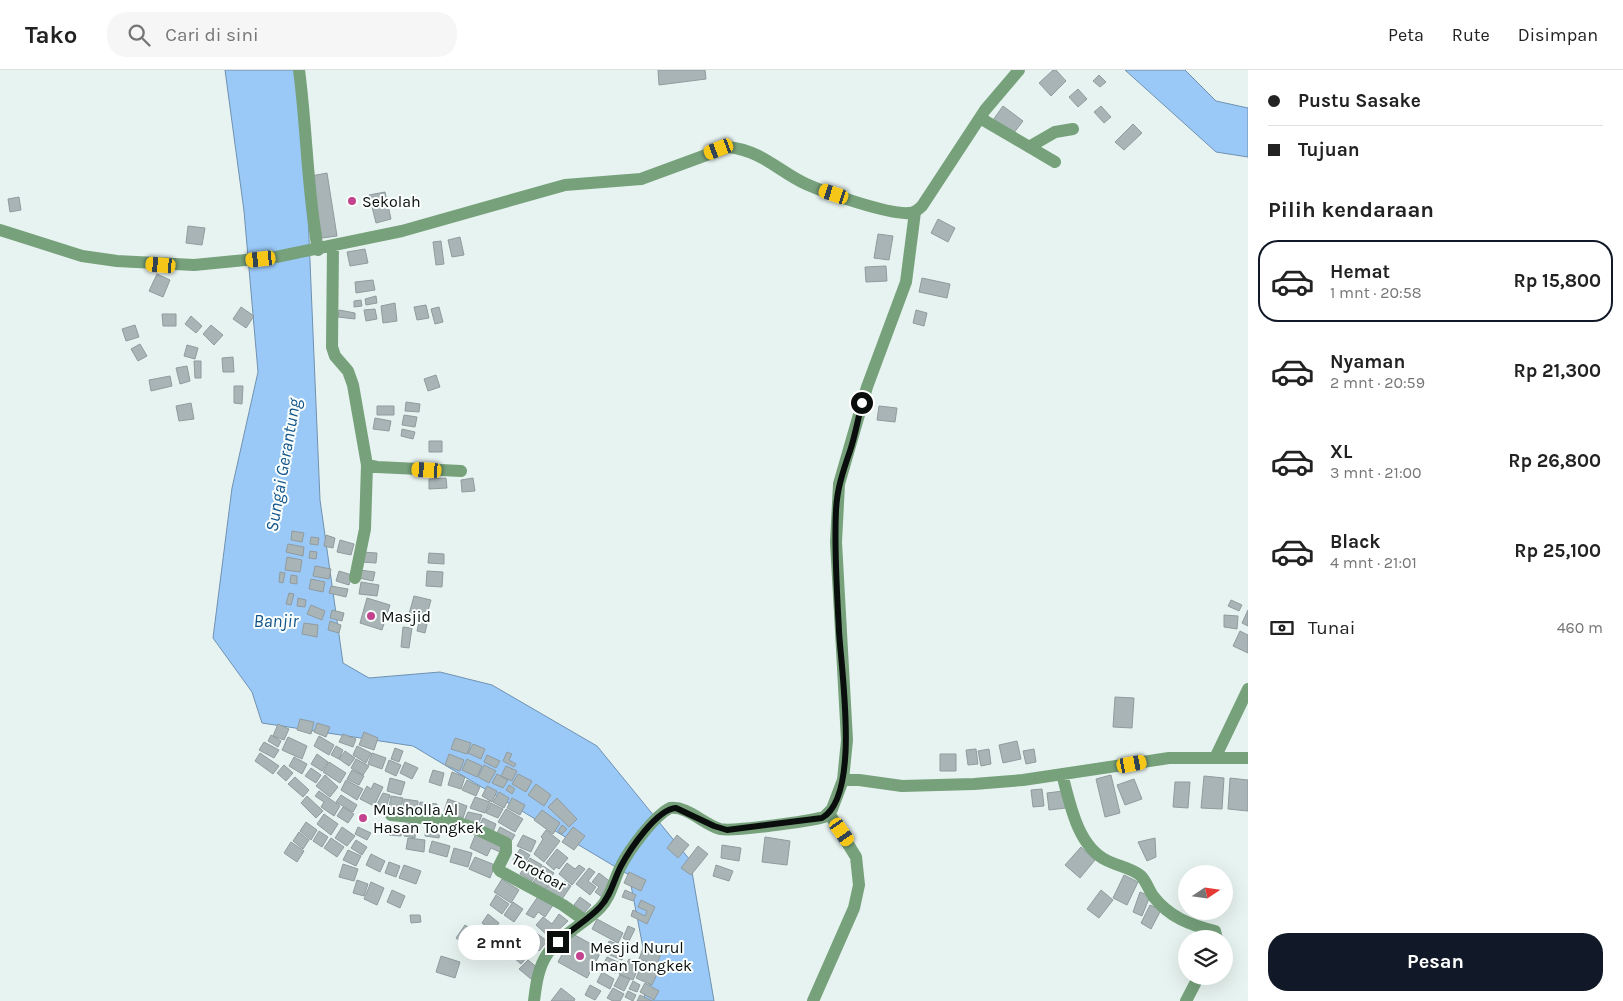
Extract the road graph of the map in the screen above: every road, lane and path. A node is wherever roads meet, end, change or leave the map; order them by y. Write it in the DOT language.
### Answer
graph roads {
  1 [pos="299,70"];
  2 [pos="1019,70"];
  3 [pos="980,118"];
  4 [pos="1073,129"];
  5 [pos="1030,147"];
  6 [pos="1055,162"];
  7 [pos="915,212"];
  8 [pos="0,230"];
  9 [pos="334,246"];
  10 [pos="316,250"];
  11 [pos="367,465"];
  12 [pos="461,471"];
  13 [pos="355,578"];
  14 [pos="1248,689"];
  15 [pos="1214,758"];
  16 [pos="1248,758"];
  17 [pos="1062,774"];
  18 [pos="843,780"];
  19 [pos="829,813"];
  20 [pos="391,815"];
  21 [pos="584,920"];
  22 [pos="1210,930"];
  23 [pos="1194,985"];
  24 [pos="534,1001"];
  25 [pos="813,1001"];
  26 [pos="1186,1001"];
  1 -- 10 [label="street"];
  2 -- 3 [label="street"];
  3 -- 5 [label="street"];
  3 -- 7 [label="street"];
  4 -- 5 [label="street"];
  5 -- 6 [label="street"];
  7 -- 9 [label="street"];
  7 -- 18 [label="street"];
  8 -- 10 [label="street"];
  9 -- 10 [label="street"];
  9 -- 11 [label="street"];
  11 -- 12 [label="street"];
  11 -- 13 [label="street"];
  14 -- 15 [label="street"];
  15 -- 16 [label="street"];
  15 -- 17 [label="street"];
  17 -- 18 [label="street"];
  17 -- 22 [label="street"];
  18 -- 19 [label="street"];
  19 -- 21 [label="street"];
  19 -- 25 [label="street"];
  20 -- 21 [label="street, Torotoar"];
  21 -- 24 [label="street"];
  23 -- 26 [label="street"];
}
